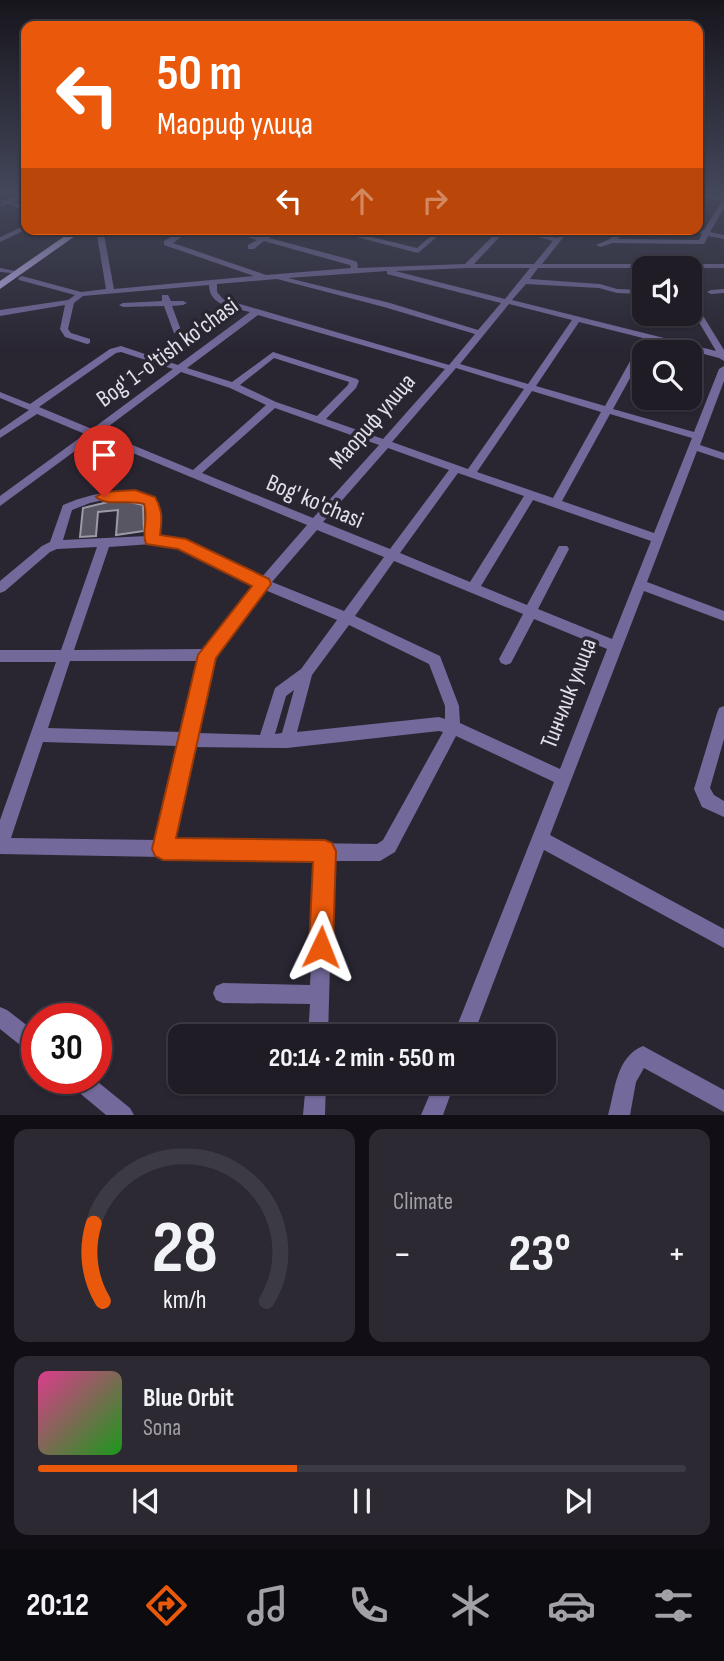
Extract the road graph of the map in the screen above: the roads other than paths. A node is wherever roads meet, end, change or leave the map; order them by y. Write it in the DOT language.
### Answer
graph roads {
  1 [pos="43,246"];
  2 [pos="57,246"];
  3 [pos="102,246"];
  4 [pos="176,246"];
  5 [pos="289,246"];
  6 [pos="398,246"];
  7 [pos="424,246"];
  8 [pos="487,246"];
  9 [pos="552,246"];
  10 [pos="418,251"];
  11 [pos="467,266"];
  12 [pos="535,266"];
  13 [pos="724,266"];
  14 [pos="424,267"];
  15 [pos="632,267"];
  16 [pos="702,267"];
  17 [pos="384,269"];
  18 [pos="355,270"];
  19 [pos="5,271"];
  20 [pos="267,277"];
  21 [pos="0,278"];
  22 [pos="22,278"];
  23 [pos="523,281"];
  24 [pos="214,283"];
  25 [pos="0,286"];
  26 [pos="162,289"];
  27 [pos="110,290"];
  28 [pos="724,291"];
  29 [pos="632,292"];
  30 [pos="711,292"];
  31 [pos="81,294"];
  32 [pos="69,302"];
  33 [pos="507,302"];
  34 [pos="169,303"];
  35 [pos="183,303"];
  36 [pos="123,304"];
  37 [pos="257,312"];
  38 [pos="0,313"];
  39 [pos="577,319"];
  40 [pos="702,322"];
  41 [pos="178,333"];
  42 [pos="479,333"];
  43 [pos="648,337"];
  44 [pos="712,338"];
  45 [pos="724,338"];
  46 [pos="87,341"];
  47 [pos="724,357"];
  48 [pos="452,366"];
  49 [pos="177,369"];
  50 [pos="724,369"];
  51 [pos="233,386"];
  52 [pos="530,386"];
  53 [pos="0,394"];
  54 [pos="273,404"];
  55 [pos="34,409"];
  56 [pos="609,410"];
  57 [pos="318,420"];
  58 [pos="93,432"];
  59 [pos="0,435"];
  60 [pos="696,442"];
  61 [pos="385,443"];
  62 [pos="724,457"];
  63 [pos="455,469"];
  64 [pos="196,472"];
  65 [pos="470,474"];
  66 [pos="530,495"];
  67 [pos="0,502"];
  68 [pos="555,504"];
  69 [pos="315,524"];
  70 [pos="657,539"];
  71 [pos="152,540"];
  72 [pos="105,542"];
  73 [pos="55,545"];
  74 [pos="563,549"];
  75 [pos="392,555"];
  76 [pos="263,584"];
  77 [pos="640,584"];
  78 [pos="0,588"];
  79 [pos="473,588"];
  80 [pos="532,612"];
  81 [pos="724,616"];
  82 [pos="347,618"];
  83 [pos="614,646"];
  84 [pos="207,655"];
  85 [pos="0,656"];
  86 [pos="67,656"];
  87 [pos="506,659"];
  88 [pos="306,674"];
  89 [pos="724,713"];
  90 [pos="453,727"];
  91 [pos="39,735"];
  92 [pos="189,738"];
  93 [pos="287,741"];
  94 [pos="265,742"];
  95 [pos="564,779"];
  96 [pos="724,809"];
  97 [pos="540,839"];
  98 [pos="0,845"];
  99 [pos="163,849"];
  100 [pos="325,851"];
  101 [pos="724,939"];
  102 [pos="223,993"];
  103 [pos="320,995"];
  104 [pos="0,1017"];
  105 [pos="319,1024"];
  106 [pos="468,1024"];
  107 [pos="21,1033"];
  108 [pos="97,1094"];
  109 [pos="315,1094"];
  110 [pos="440,1094"];
  111 [pos="724,1102"];
  112 [pos="123,1115"];
  113 [pos="314,1115"];
  114 [pos="432,1115"];
  115 [pos="620,1115"];
  1 -- 19 [label="main road"];
  2 -- 25 [label="main road"];
  3 -- 27 [label="street"];
  4 -- 20 [label="street"];
  5 -- 18 [label="street"];
  6 -- 10 [label="street"];
  7 -- 10 [label="street"];
  8 -- 11 [label="street"];
  9 -- 12 [label="street, Маориф улица"];
  10 -- 14 [label="street"];
  11 -- 12 [label="street"];
  11 -- 14 [label="street"];
  12 -- 15 [label="street"];
  12 -- 23 [label="street, Маориф улица"];
  13 -- 16 [label="street"];
  14 -- 17 [label="street"];
  17 -- 18 [label="street"];
  17 -- 33 [label="street"];
  18 -- 20 [label="street"];
  19 -- 21 [label="main road"];
  20 -- 24 [label="street"];
  20 -- 42 [label="street"];
  22 -- 31 [label="street"];
  23 -- 29 [label="street"];
  23 -- 33 [label="street, Маориф улица"];
  24 -- 26 [label="street"];
  24 -- 37 [label="street"];
  26 -- 27 [label="street"];
  26 -- 34 [label="street"];
  27 -- 31 [label="street"];
  28 -- 30 [label="street"];
  31 -- 32 [label="street"];
  32 -- 38 [label="street"];
  32 -- 46 [label="street"];
  33 -- 39 [label="street"];
  33 -- 42 [label="street, Маориф улица"];
  34 -- 35 [label="street"];
  34 -- 36 [label="street"];
  34 -- 41 [label="street"];
  37 -- 48 [label="street"];
  37 -- 49 [label="street, Bog' 1-o'tish ko'chasi"];
  39 -- 43 [label="street"];
  39 -- 52 [label="street"];
  40 -- 44 [label="street"];
  42 -- 48 [label="street, Маориф улица"];
  43 -- 47 [label="street"];
  43 -- 56 [label="street"];
  44 -- 45 [label="street"];
  44 -- 47 [label="street"];
  48 -- 52 [label="street"];
  48 -- 61 [label="street, Маориф улица"];
  49 -- 51 [label="street"];
  49 -- 55 [label="street"];
  49 -- 58 [label="street, Bog' 1-o'tish ko'chasi"];
  50 -- 60 [label="street, Тинчлик улица"];
  51 -- 54 [label="street"];
  51 -- 57 [label="street"];
  52 -- 56 [label="street"];
  52 -- 65 [label="street"];
  53 -- 55 [label="street, Bog' ko'chasi"];
  54 -- 57 [label="street"];
  54 -- 64 [label="street"];
  55 -- 58 [label="street, Bog' ko'chasi"];
  55 -- 59 [label="street"];
  56 -- 60 [label="street"];
  56 -- 68 [label="street"];
  57 -- 61 [label="street"];
  58 -- 64 [label="street, Bog' ko'chasi"];
  58 -- 67 [label="street, Bog' 1-o'tish ko'chasi"];
  60 -- 62 [label="street"];
  60 -- 70 [label="street, Тинчлик улица"];
  61 -- 63 [label="street"];
  61 -- 69 [label="street, Маориф улица"];
  63 -- 65 [label="street"];
  63 -- 75 [label="street"];
  64 -- 69 [label="street, Bog' ko'chasi"];
  65 -- 66 [label="street"];
  66 -- 68 [label="street"];
  66 -- 79 [label="street"];
  68 -- 70 [label="street"];
  69 -- 75 [label="street, Bog' ko'chasi"];
  69 -- 76 [label="street, Маориф улица"];
  70 -- 77 [label="street, Тинчлик улица"];
  71 -- 72 [label="street"];
  71 -- 73 [label="street"];
  71 -- 76 [label="street"];
  72 -- 73 [label="street"];
  72 -- 86 [label="street"];
  73 -- 78 [label="street"];
  74 -- 80 [label="street"];
  75 -- 79 [label="street, Bog' ko'chasi"];
  75 -- 82 [label="street"];
  76 -- 82 [label="street"];
  76 -- 84 [label="street, Маориф улица"];
  77 -- 81 [label="street"];
  77 -- 83 [label="street, Тинчлик улица"];
  79 -- 80 [label="street, Bog' ko'chasi"];
  80 -- 83 [label="street, Bog' ko'chasi"];
  80 -- 87 [label="street"];
  82 -- 88 [label="street"];
  82 -- 90 [label="street"];
  83 -- 95 [label="street, Тинчлик улица"];
  84 -- 86 [label="street"];
  84 -- 92 [label="street, Маориф улица"];
  85 -- 86 [label="street"];
  86 -- 91 [label="street"];
  88 -- 93 [label="street"];
  88 -- 94 [label="street"];
  89 -- 96 [label="street"];
  90 -- 93 [label="street"];
  90 -- 95 [label="street"];
  90 -- 100 [label="street"];
  91 -- 92 [label="street"];
  91 -- 98 [label="street"];
  92 -- 94 [label="street"];
  92 -- 99 [label="street, Маориф улица"];
  93 -- 94 [label="street"];
  95 -- 97 [label="street, Тинчлик улица"];
  97 -- 101 [label="street"];
  97 -- 106 [label="street, Тинчлик улица"];
  98 -- 99 [label="street"];
  99 -- 100 [label="street"];
  100 -- 103 [label="street"];
  102 -- 103 [label="street"];
  103 -- 105 [label="street"];
  104 -- 107 [label="street"];
  108 -- 112 [label="street"];
  109 -- 113 [label="street"];
  110 -- 114 [label="street"];
  111 -- 115 [label="street"];
}
